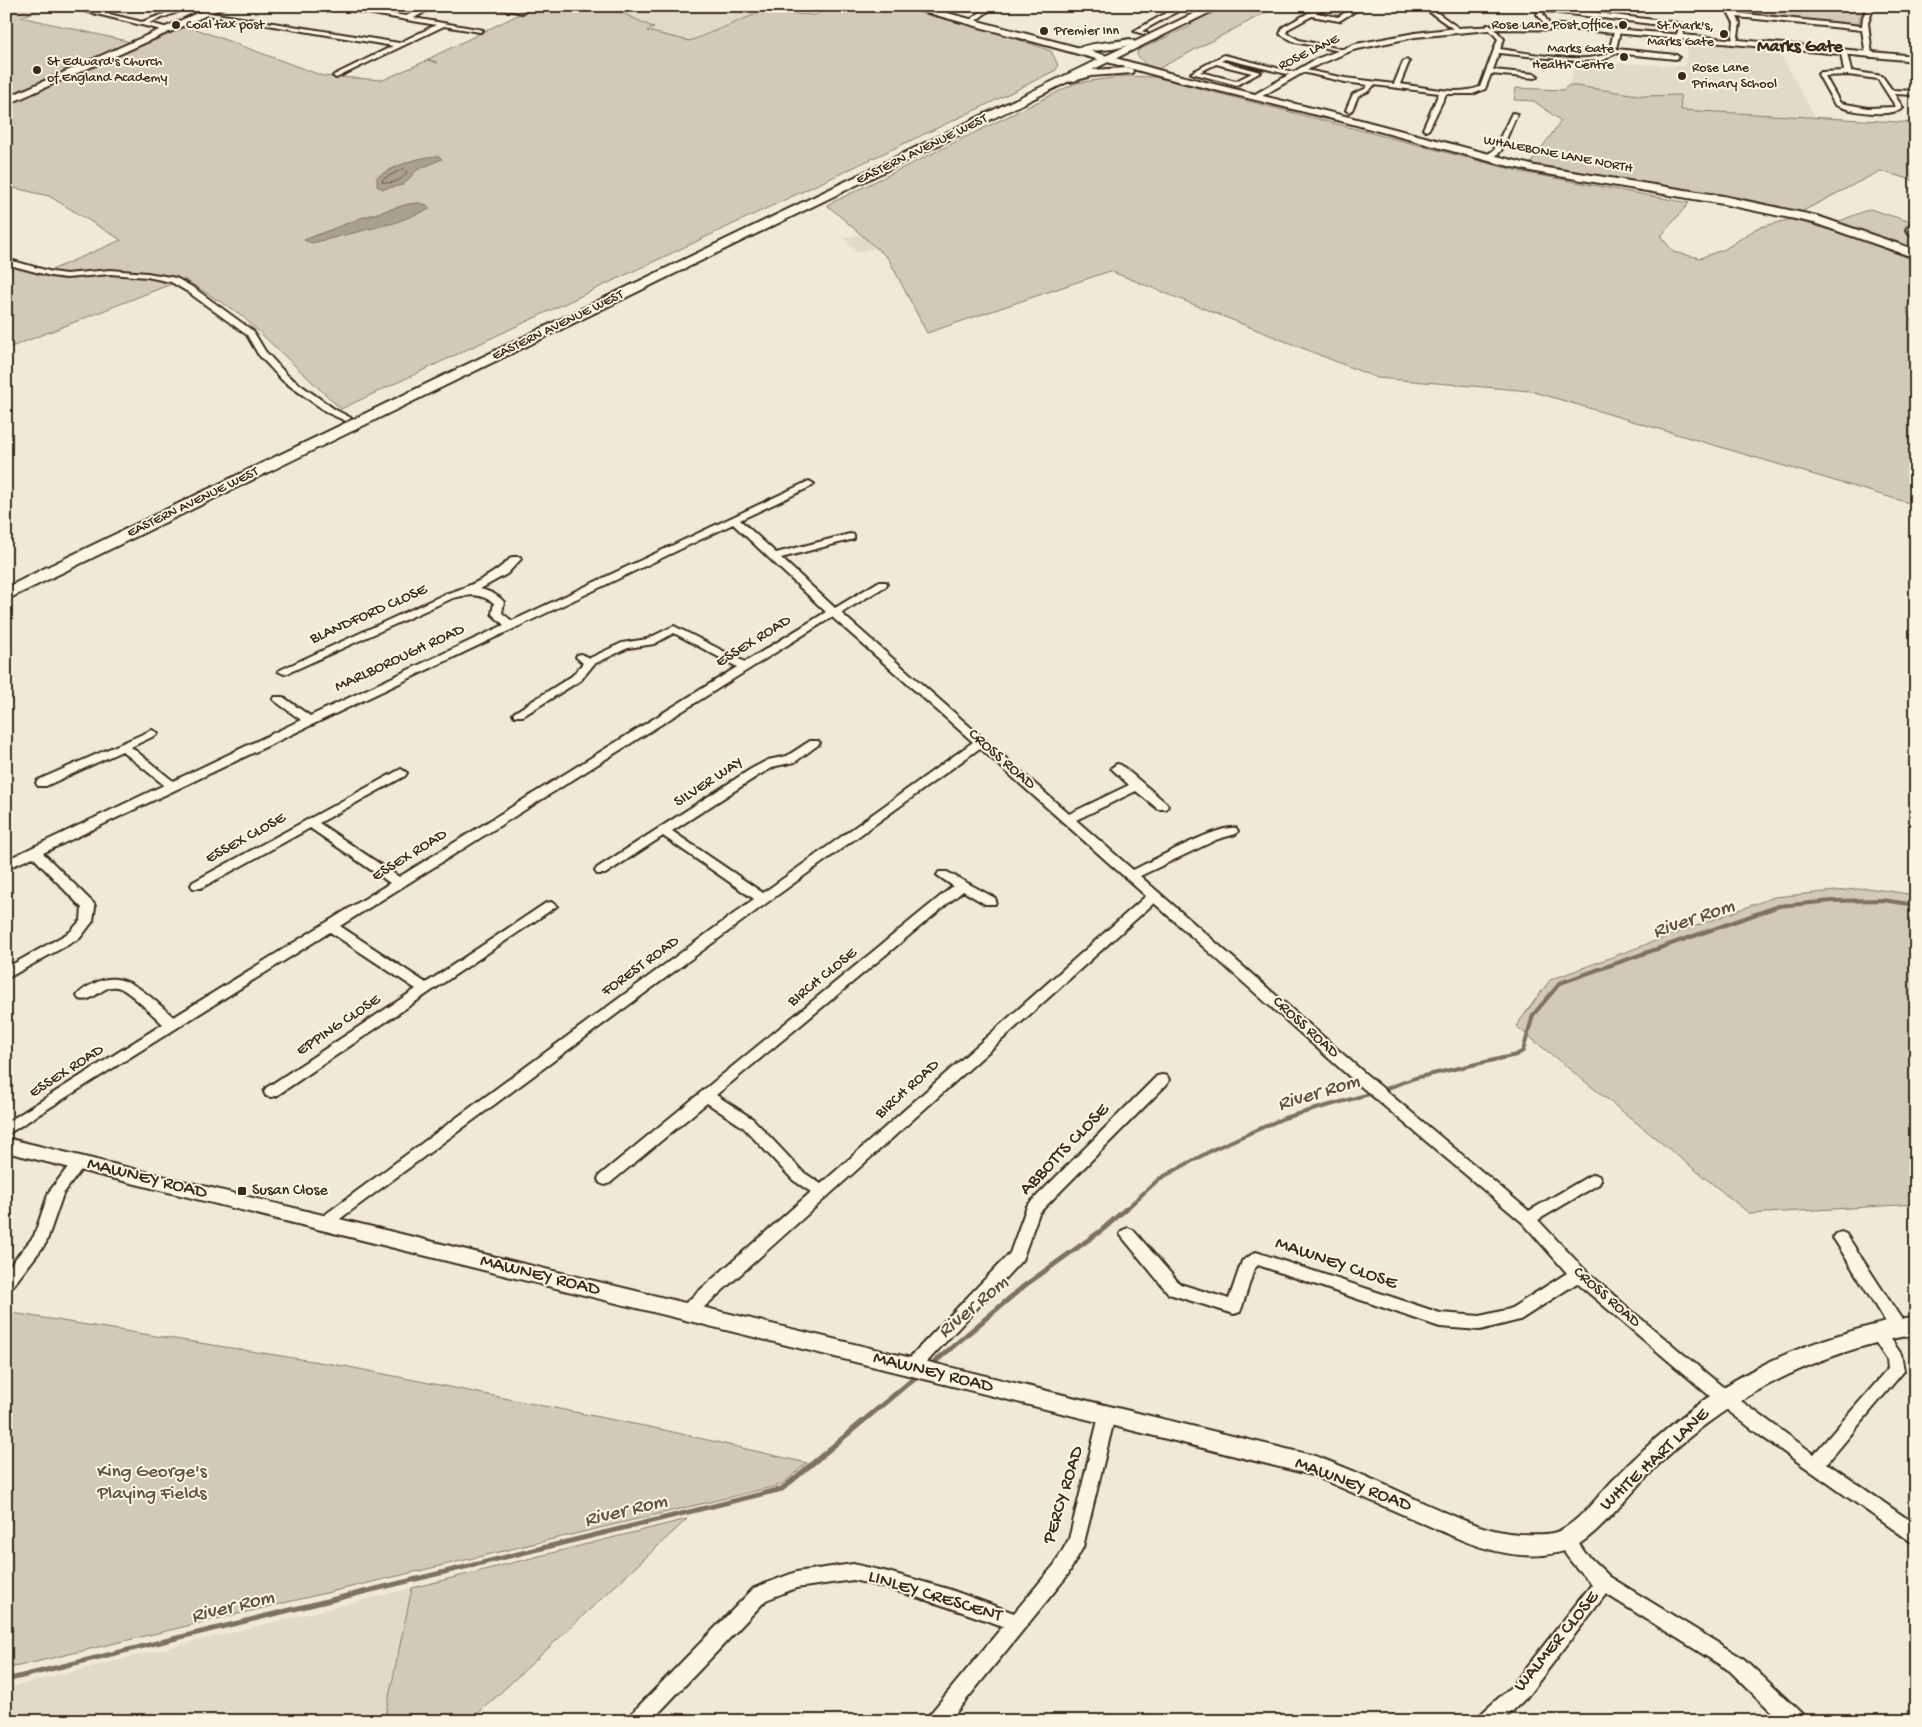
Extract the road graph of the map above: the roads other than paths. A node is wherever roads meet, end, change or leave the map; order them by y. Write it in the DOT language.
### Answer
graph roads {
  1 [pos="67,6"];
  2 [pos="110,6"];
  3 [pos="222,6"];
  4 [pos="330,6"];
  5 [pos="432,6"];
  6 [pos="490,6"];
  7 [pos="992,6"];
  8 [pos="1071,6"];
  9 [pos="1099,6"];
  10 [pos="1184,6"];
  11 [pos="1201,6"];
  12 [pos="1214,6"];
  13 [pos="1218,6"];
  14 [pos="1326,6"];
  15 [pos="1334,6"];
  16 [pos="1424,6"];
  17 [pos="1728,6"];
  18 [pos="1871,6"];
  19 [pos="916,7"];
  20 [pos="153,8"];
  21 [pos="1543,8"];
  22 [pos="522,11"];
  23 [pos="95,13"];
  24 [pos="204,14"];
  25 [pos="1312,14"];
  26 [pos="1734,16"];
  27 [pos="406,19"];
  28 [pos="971,22"];
  29 [pos="142,24"];
  30 [pos="443,24"];
  31 [pos="1489,26"];
  32 [pos="1546,26"];
  33 [pos="1865,28"];
  34 [pos="1457,29"];
  35 [pos="170,30"];
  36 [pos="480,30"];
  37 [pos="1617,31"];
  38 [pos="1145,34"];
  39 [pos="1679,37"];
  40 [pos="1734,43"];
  41 [pos="1134,44"];
  42 [pos="399,45"];
  43 [pos="1061,47"];
  44 [pos="1343,51"];
  45 [pos="1497,51"];
  46 [pos="1613,51"];
  47 [pos="1844,53"];
  48 [pos="1869,55"];
  49 [pos="1676,57"];
  50 [pos="1101,59"];
  51 [pos="1916,59"];
  52 [pos="1214,62"];
  53 [pos="1406,62"];
  54 [pos="1122,63"];
  55 [pos="1068,70"];
  56 [pos="1257,70"];
  57 [pos="1149,71"];
  58 [pos="1298,72"];
  59 [pos="1489,72"];
  60 [pos="1848,73"];
  61 [pos="336,76"];
  62 [pos="1274,76"];
  63 [pos="1535,76"];
  64 [pos="1237,84"];
  65 [pos="1372,84"];
  66 [pos="1245,85"];
  67 [pos="1396,86"];
  68 [pos="1443,92"];
  69 [pos="1890,92"];
  70 [pos="1916,93"];
  71 [pos="1254,97"];
  72 [pos="6,102"];
  73 [pos="1006,102"];
  74 [pos="1870,109"];
  75 [pos="1349,110"];
  76 [pos="1514,114"];
  77 [pos="1877,120"];
  78 [pos="1426,129"];
  79 [pos="1488,158"];
  80 [pos="1916,224"];
  81 [pos="1916,238"];
  82 [pos="1916,254"];
  83 [pos="6,260"];
  84 [pos="343,416"];
  85 [pos="809,484"];
  86 [pos="733,519"];
  87 [pos="850,537"];
  88 [pos="773,557"];
  89 [pos="516,559"];
  90 [pos="6,581"];
  91 [pos="882,584"];
  92 [pos="468,591"];
  93 [pos="6,595"];
  94 [pos="833,612"];
  95 [pos="511,625"];
  96 [pos="746,667"];
  97 [pos="284,671"];
  98 [pos="279,700"];
  99 [pos="519,714"];
  100 [pos="308,720"];
  101 [pos="152,733"];
  102 [pos="981,742"];
  103 [pos="814,743"];
  104 [pos="123,746"];
  105 [pos="1117,768"];
  106 [pos="401,772"];
  107 [pos="42,783"];
  108 [pos="1138,785"];
  109 [pos="172,786"];
  110 [pos="1162,806"];
  111 [pos="1069,819"];
  112 [pos="310,823"];
  113 [pos="664,831"];
  114 [pos="1232,831"];
  115 [pos="34,852"];
  116 [pos="6,865"];
  117 [pos="601,871"];
  118 [pos="943,875"];
  119 [pos="1132,875"];
  120 [pos="399,883"];
  121 [pos="197,885"];
  122 [pos="961,886"];
  123 [pos="1154,895"];
  124 [pos="763,899"];
  125 [pos="990,901"];
  126 [pos="551,906"];
  127 [pos="331,926"];
  128 [pos="6,974"];
  129 [pos="426,989"];
  130 [pos="84,996"];
  131 [pos="173,1024"];
  132 [pos="1162,1080"];
  133 [pos="271,1092"];
  134 [pos="706,1096"];
  135 [pos="6,1130"];
  136 [pos="6,1145"];
  137 [pos="79,1163"];
  138 [pos="605,1178"];
  139 [pos="1594,1180"];
  140 [pos="821,1191"];
  141 [pos="1528,1219"];
  142 [pos="324,1222"];
  143 [pos="1128,1234"];
  144 [pos="1842,1238"];
  145 [pos="1578,1274"];
  146 [pos="6,1282"];
  147 [pos="687,1312"];
  148 [pos="1897,1328"];
  149 [pos="924,1371"];
  150 [pos="1724,1398"];
  151 [pos="1107,1416"];
  152 [pos="1815,1465"];
  153 [pos="1916,1535"];
  154 [pos="1566,1539"];
  155 [pos="1604,1583"];
  156 [pos="1018,1624"];
  157 [pos="638,1721"];
  158 [pos="937,1721"];
  159 [pos="1488,1721"];
  160 [pos="1795,1721"];
  1 -- 23 [label="street"];
  2 -- 23 [label="street"];
  3 -- 24 [label="main road"];
  4 -- 27 [label="street"];
  5 -- 27 [label="street"];
  6 -- 22 [label="street"];
  7 -- 28 [label="street"];
  8 -- 9 [label="street"];
  10 -- 38 [label="street"];
  11 -- 38 [label="highway"];
  12 -- 50 [label="highway"];
  13 -- 41 [label="highway"];
  14 -- 25 [label="street"];
  15 -- 25 [label="street"];
  16 -- 34 [label="street"];
  17 -- 26 [label="street"];
  18 -- 33 [label="street"];
  19 -- 28 [label="main road, WHALEBONE LANE NORTH"];
  20 -- 29 [label="street"];
  21 -- 32 [label="street"];
  21 -- 39 [label="street"];
  23 -- 29 [label="street"];
  24 -- 35 [label="main road"];
  24 -- 42 [label="street"];
  25 -- 44 [label="street"];
  26 -- 33 [label="street"];
  26 -- 40 [label="street"];
  27 -- 30 [label="street"];
  28 -- 43 [label="main road, WHALEBONE LANE NORTH"];
  29 -- 35 [label="street"];
  30 -- 36 [label="street"];
  30 -- 42 [label="street"];
  31 -- 32 [label="street, ROSE LANE"];
  31 -- 34 [label="street, ROSE LANE"];
  31 -- 45 [label="street"];
  32 -- 37 [label="street, ROSE LANE"];
  33 -- 48 [label="street"];
  34 -- 44 [label="street, ROSE LANE"];
  35 -- 72 [label="main road"];
  37 -- 39 [label="street, ROSE LANE"];
  37 -- 46 [label="street"];
  38 -- 41 [label="highway"];
  39 -- 40 [label="street, ROSE LANE"];
  40 -- 47 [label="street, ROSE LANE"];
  41 -- 43 [label="main road"];
  41 -- 50 [label="highway"];
  41 -- 57 [label="main road"];
  42 -- 61 [label="street"];
  43 -- 50 [label="main road, WHALEBONE LANE NORTH"];
  43 -- 55 [label="main road"];
  44 -- 58 [label="street, ROSE LANE"];
  45 -- 46 [label="street"];
  45 -- 59 [label="street"];
  46 -- 49 [label="street"];
  47 -- 48 [label="street, ROSE LANE"];
  47 -- 60 [label="street"];
  48 -- 51 [label="street, ROSE LANE"];
  50 -- 54 [label="highway"];
  50 -- 55 [label="highway, EASTERN AVENUE WEST"];
  50 -- 57 [label="main road, WHALEBONE LANE NORTH"];
  50 -- 73 [label="highway"];
  52 -- 56 [label="street"];
  52 -- 56 [label="street"];
  52 -- 64 [label="street"];
  53 -- 67 [label="street"];
  54 -- 57 [label="main road, WHALEBONE LANE NORTH"];
  55 -- 57 [label="main road"];
  55 -- 73 [label="highway, EASTERN AVENUE WEST"];
  55 -- 93 [label="highway, EASTERN AVENUE WEST"];
  56 -- 58 [label="street"];
  56 -- 62 [label="street"];
  56 -- 64 [label="street"];
  57 -- 71 [label="main road, WHALEBONE LANE NORTH"];
  58 -- 65 [label="street"];
  58 -- 71 [label="street, ROSE LANE"];
  59 -- 63 [label="street"];
  59 -- 68 [label="street"];
  60 -- 69 [label="street"];
  60 -- 74 [label="street"];
  64 -- 66 [label="street"];
  65 -- 67 [label="street"];
  65 -- 75 [label="street"];
  67 -- 68 [label="street"];
  68 -- 78 [label="street"];
  69 -- 70 [label="street"];
  69 -- 74 [label="street"];
  71 -- 79 [label="main road, WHALEBONE LANE NORTH"];
  73 -- 84 [label="highway, EASTERN AVENUE WEST"];
  74 -- 77 [label="street"];
  76 -- 79 [label="street"];
  79 -- 82 [label="main road, WHALEBONE LANE NORTH"];
  80 -- 81 [label="street"];
  83 -- 84 [label="street"];
  84 -- 90 [label="highway, EASTERN AVENUE WEST"];
  85 -- 86 [label="street, MARLBOROUGH ROAD"];
  86 -- 88 [label="street, CROSS ROAD"];
  86 -- 95 [label="street, MARLBOROUGH ROAD"];
  87 -- 88 [label="street"];
  88 -- 94 [label="street, CROSS ROAD"];
  89 -- 92 [label="street, BLANDFORD CLOSE"];
  91 -- 94 [label="street, ESSEX ROAD"];
  92 -- 95 [label="street, BLANDFORD CLOSE"];
  92 -- 97 [label="street, BLANDFORD CLOSE"];
  94 -- 96 [label="street, ESSEX ROAD"];
  94 -- 102 [label="street, CROSS ROAD"];
  95 -- 100 [label="street, MARLBOROUGH ROAD"];
  96 -- 99 [label="street"];
  96 -- 120 [label="street, ESSEX ROAD"];
  98 -- 100 [label="street"];
  100 -- 109 [label="street, MARLBOROUGH ROAD"];
  101 -- 104 [label="street"];
  102 -- 111 [label="street, CROSS ROAD"];
  102 -- 124 [label="street, FOREST ROAD"];
  103 -- 113 [label="street, SILVER WAY"];
  104 -- 107 [label="street"];
  104 -- 109 [label="street"];
  105 -- 108 [label="street"];
  106 -- 112 [label="street, ESSEX CLOSE"];
  108 -- 110 [label="street"];
  108 -- 111 [label="street"];
  109 -- 115 [label="street, MARLBOROUGH ROAD"];
  111 -- 119 [label="street, CROSS ROAD"];
  112 -- 120 [label="street, ESSEX CLOSE"];
  112 -- 121 [label="street, ESSEX CLOSE"];
  113 -- 117 [label="street, SILVER WAY"];
  113 -- 124 [label="street"];
  114 -- 119 [label="street"];
  115 -- 116 [label="street, MARLBOROUGH ROAD"];
  115 -- 128 [label="street"];
  118 -- 122 [label="street"];
  119 -- 123 [label="street, CROSS ROAD"];
  120 -- 127 [label="street, ESSEX ROAD"];
  122 -- 125 [label="street"];
  122 -- 134 [label="street, BIRCH CLOSE"];
  123 -- 140 [label="street, BIRCH ROAD"];
  123 -- 141 [label="street, CROSS ROAD"];
  124 -- 142 [label="street, FOREST ROAD"];
  126 -- 129 [label="street, EPPING CLOSE"];
  127 -- 129 [label="street"];
  127 -- 131 [label="street, ESSEX ROAD"];
  129 -- 133 [label="street, EPPING CLOSE"];
  130 -- 131 [label="street"];
  131 -- 135 [label="street, ESSEX ROAD"];
  132 -- 149 [label="street, ABBOTTS CLOSE"];
  134 -- 138 [label="street, BIRCH CLOSE"];
  134 -- 140 [label="street"];
  136 -- 137 [label="street, MAWNEY ROAD"];
  137 -- 142 [label="street, MAWNEY ROAD"];
  137 -- 146 [label="street"];
  139 -- 141 [label="street"];
  140 -- 147 [label="street, BIRCH ROAD"];
  141 -- 145 [label="street, CROSS ROAD"];
  142 -- 147 [label="street, MAWNEY ROAD"];
  143 -- 145 [label="street, MAWNEY CLOSE"];
  144 -- 148 [label="street"];
  145 -- 150 [label="street, CROSS ROAD"];
  147 -- 149 [label="street, MAWNEY ROAD"];
  148 -- 150 [label="street, WHITE HART LANE"];
  148 -- 152 [label="street"];
  149 -- 151 [label="street, MAWNEY ROAD"];
  150 -- 152 [label="street, CROSS ROAD"];
  150 -- 154 [label="street, WHITE HART LANE"];
  151 -- 154 [label="street, MAWNEY ROAD"];
  151 -- 156 [label="street, PERCY ROAD"];
  152 -- 153 [label="street, CROSS ROAD"];
  154 -- 155 [label="street"];
  155 -- 159 [label="street, WALMER CLOSE"];
  155 -- 160 [label="street"];
  156 -- 157 [label="street, LINLEY CRESCENT"];
  156 -- 158 [label="street, PERCY ROAD"];
}
